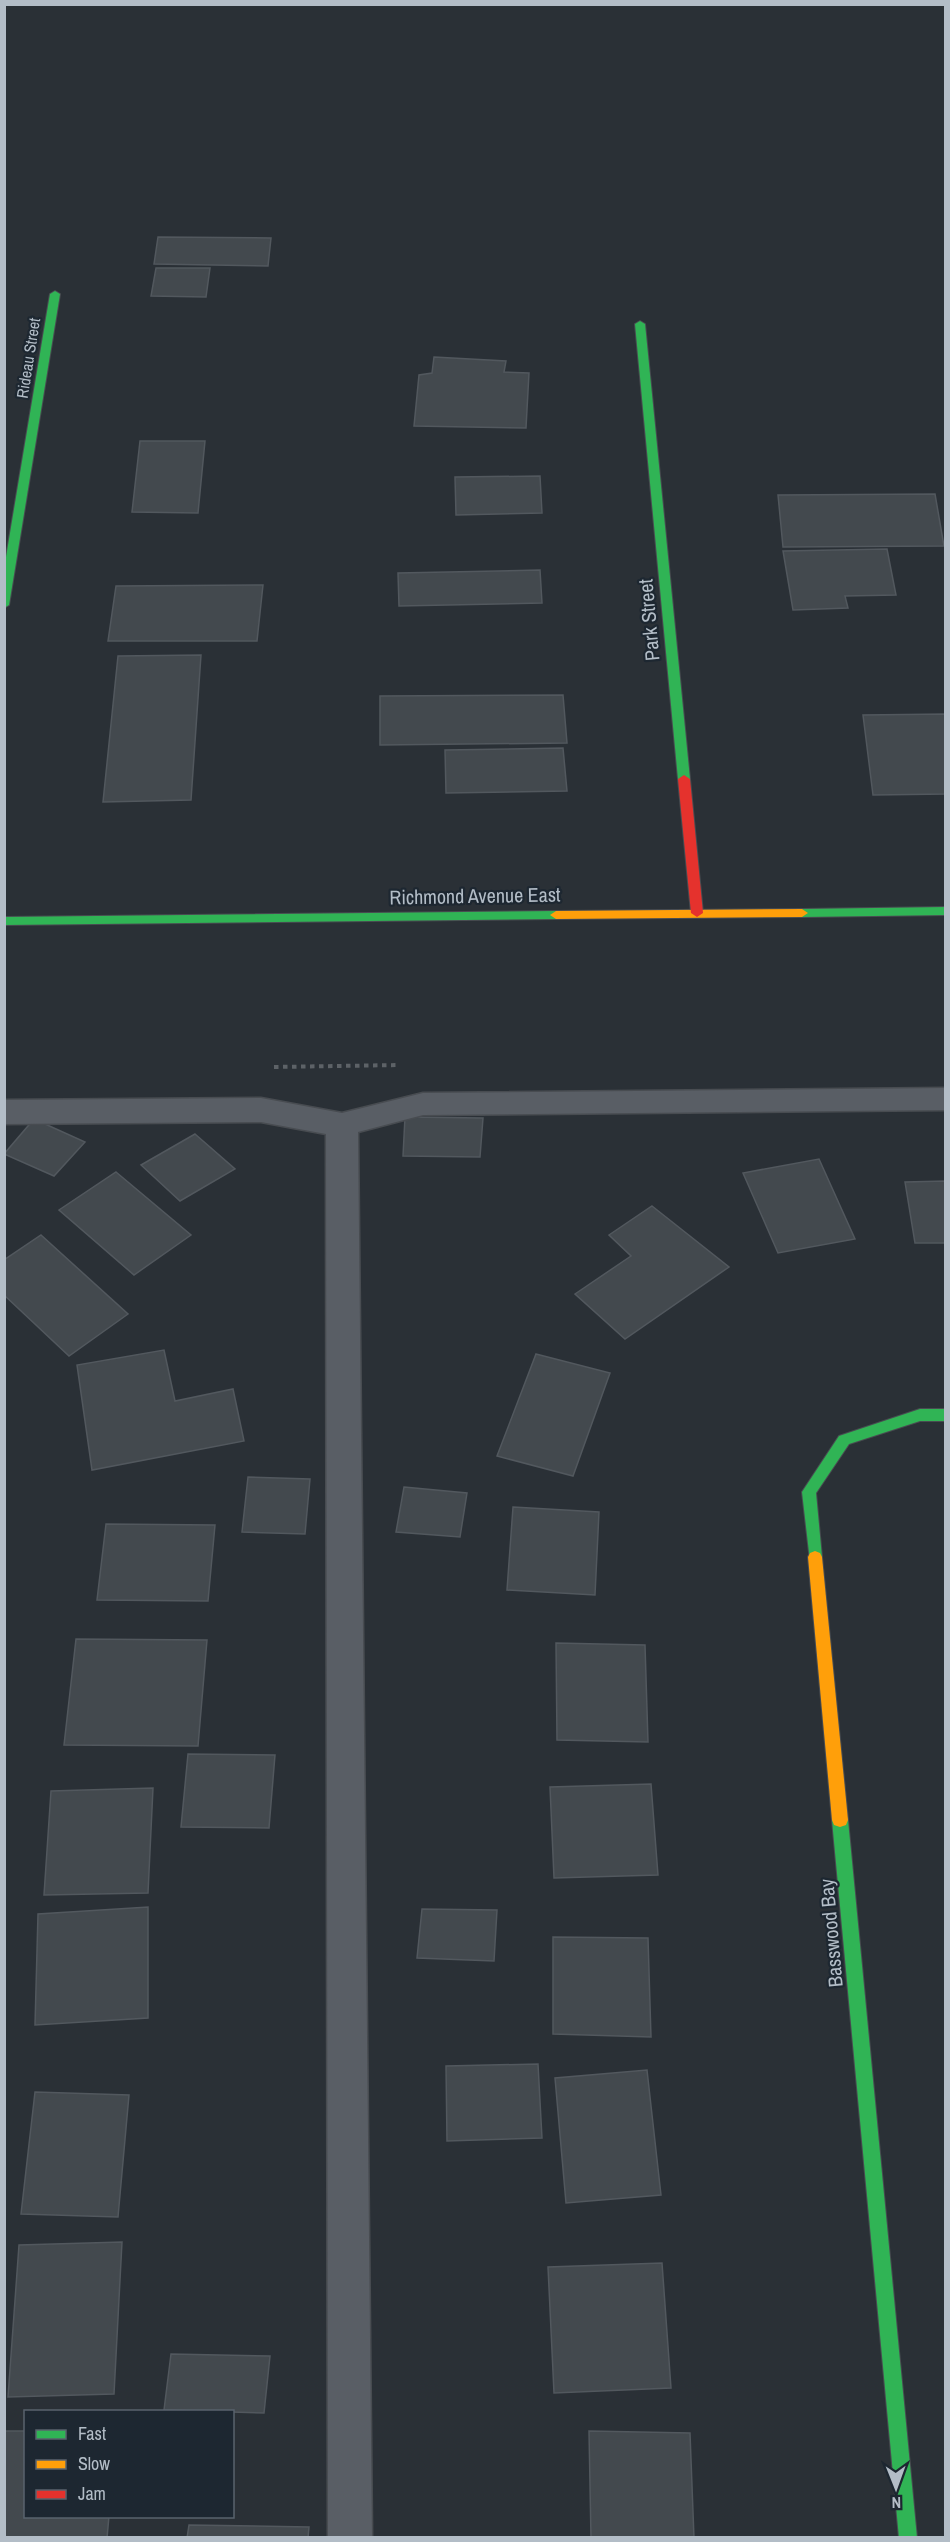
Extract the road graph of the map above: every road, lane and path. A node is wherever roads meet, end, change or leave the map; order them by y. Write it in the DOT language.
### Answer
graph roads {
  1 [pos="55,294"];
  2 [pos="640,324"];
  3 [pos="4,605"];
  4 [pos="945,911"];
  5 [pos="697,914"];
  6 [pos="4,921"];
  7 [pos="945,1099"];
  8 [pos="4,1112"];
  9 [pos="342,1125"];
  10 [pos="945,1415"];
  11 [pos="350,2538"];
  12 [pos="908,2538"];
  1 -- 3 [label="street, Rideau Street"];
  2 -- 5 [label="street, Park Street"];
  4 -- 5 [label="street, Richmond Avenue East"];
  5 -- 6 [label="street, Richmond Avenue East"];
  7 -- 9 [label="lane"];
  8 -- 9 [label="lane"];
  9 -- 11 [label="lane"];
  10 -- 12 [label="street, Basswood Bay"];
}
